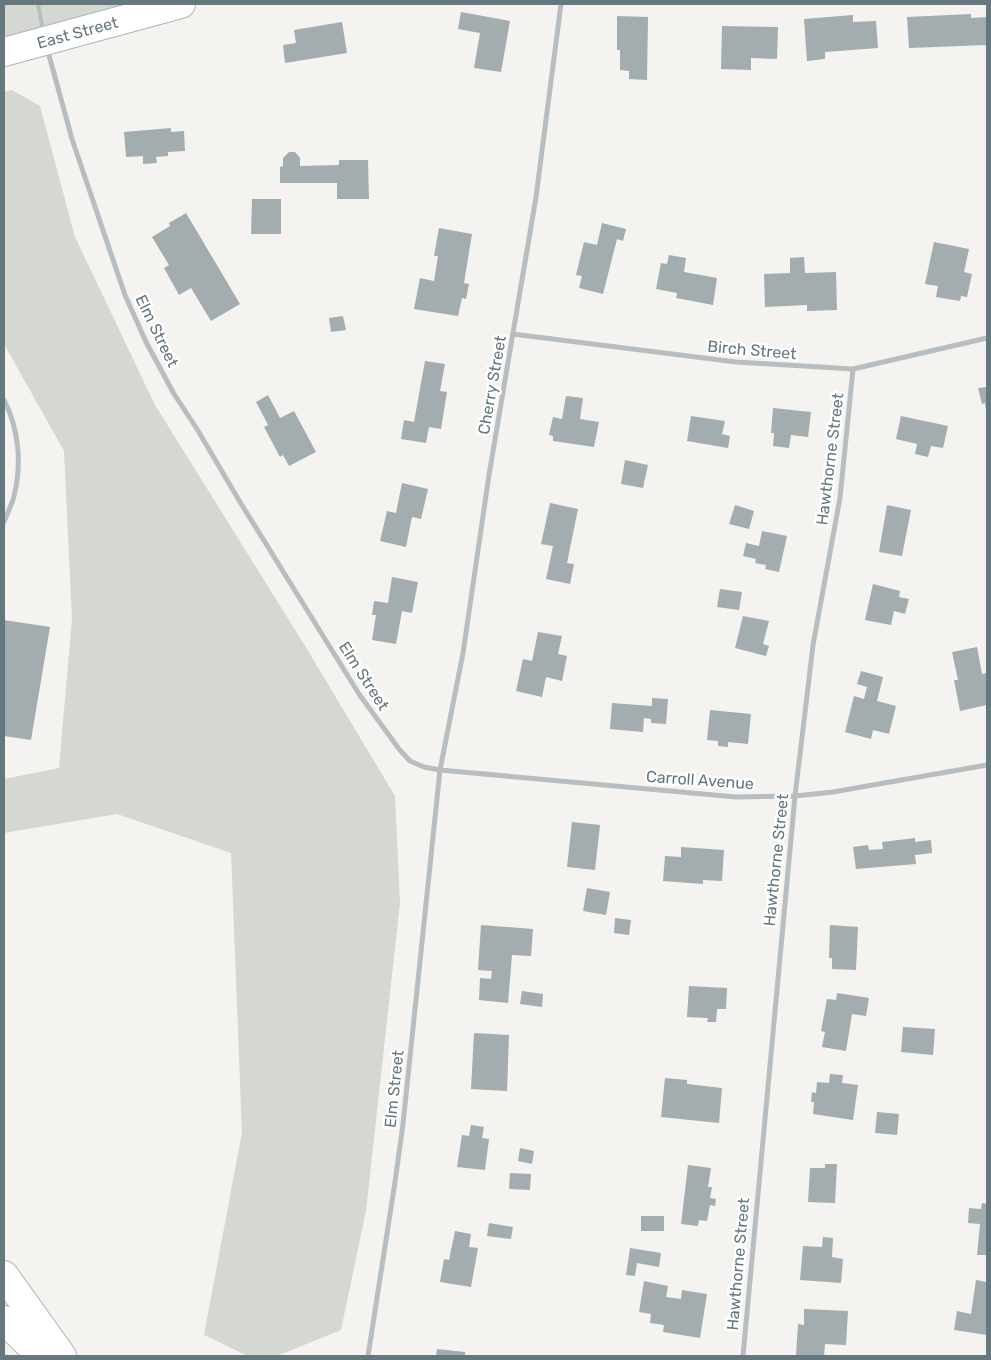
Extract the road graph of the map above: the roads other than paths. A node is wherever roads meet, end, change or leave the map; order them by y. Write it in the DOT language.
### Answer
graph roads {
  1 [pos="38,4"];
  2 [pos="181,4"];
  3 [pos="561,4"];
  4 [pos="45,40"];
  5 [pos="4,52"];
  6 [pos="513,334"];
  7 [pos="987,338"];
  8 [pos="853,369"];
  9 [pos="4,400"];
  10 [pos="4,522"];
  11 [pos="987,765"];
  12 [pos="440,770"];
  13 [pos="795,796"];
  14 [pos="4,1275"];
  15 [pos="4,1320"];
  16 [pos="41,1356"];
  17 [pos="62,1356"];
  18 [pos="368,1356"];
  19 [pos="742,1356"];
  1 -- 4 [label="lane"];
  2 -- 4 [label="main road, East Street"];
  3 -- 6 [label="street, Cherry Street"];
  4 -- 5 [label="main road, East Street"];
  4 -- 12 [label="street, Elm Street"];
  6 -- 8 [label="street, Birch Street"];
  6 -- 12 [label="street, Cherry Street"];
  7 -- 8 [label="street, Birch Street"];
  8 -- 13 [label="street, Hawthorne Street"];
  9 -- 10 [label="street"];
  11 -- 13 [label="street, Carroll Avenue"];
  12 -- 13 [label="street, Carroll Avenue"];
  12 -- 18 [label="street, Elm Street"];
  13 -- 19 [label="street, Hawthorne Street"];
  14 -- 17 [label="main road"];
  15 -- 16 [label="main road"];
}
